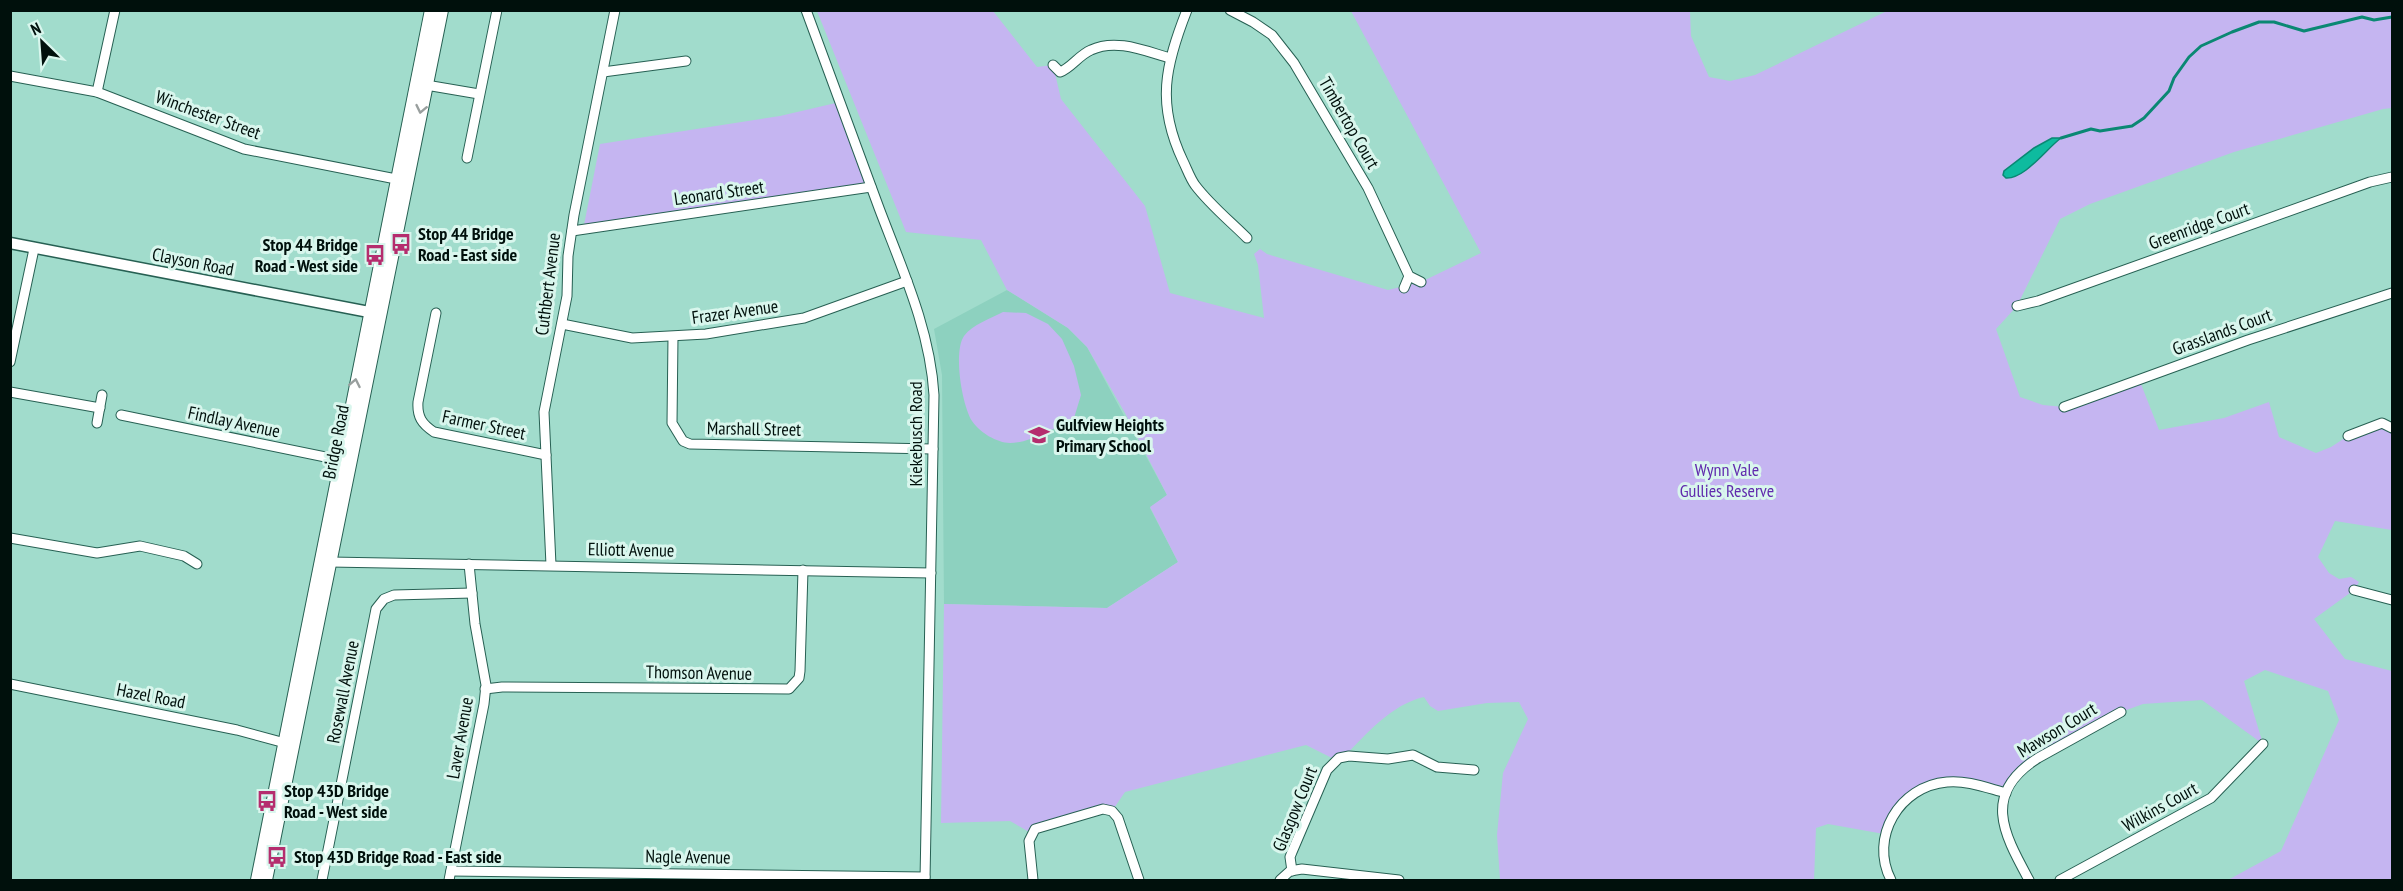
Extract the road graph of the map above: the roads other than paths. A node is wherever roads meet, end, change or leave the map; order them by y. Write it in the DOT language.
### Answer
graph roads {
  1 [pos="115,10"];
  2 [pos="496,10"];
  3 [pos="615,10"];
  4 [pos="806,10"];
  5 [pos="1187,10"];
  6 [pos="1230,10"];
  7 [pos="434,11"];
  8 [pos="1170,58"];
  9 [pos="686,61"];
  10 [pos="1053,65"];
  11 [pos="603,72"];
  12 [pos="10,76"];
  13 [pos="426,85"];
  14 [pos="97,92"];
  15 [pos="478,94"];
  16 [pos="467,158"];
  17 [pos="2392,177"];
  18 [pos="401,180"];
  19 [pos="871,187"];
  20 [pos="572,231"];
  21 [pos="1247,238"];
  22 [pos="10,243"];
  23 [pos="33,249"];
  24 [pos="1409,276"];
  25 [pos="907,281"];
  26 [pos="1421,282"];
  27 [pos="1404,288"];
  28 [pos="2392,293"];
  29 [pos="2017,306"];
  30 [pos="375,313"];
  31 [pos="436,313"];
  32 [pos="562,324"];
  33 [pos="673,337"];
  34 [pos="10,362"];
  35 [pos="10,392"];
  36 [pos="102,395"];
  37 [pos="2064,407"];
  38 [pos="100,408"];
  39 [pos="121,415"];
  40 [pos="97,423"];
  41 [pos="2392,428"];
  42 [pos="2348,436"];
  43 [pos="933,449"];
  44 [pos="546,455"];
  45 [pos="345,461"];
  46 [pos="10,538"];
  47 [pos="325,563"];
  48 [pos="197,564"];
  49 [pos="469,564"];
  50 [pos="551,565"];
  51 [pos="803,570"];
  52 [pos="931,573"];
  53 [pos="2354,590"];
  54 [pos="472,593"];
  55 [pos="2392,600"];
  56 [pos="10,684"];
  57 [pos="485,689"];
  58 [pos="2121,712"];
  59 [pos="289,743"];
  60 [pos="2263,744"];
  61 [pos="1474,770"];
  62 [pos="2006,793"];
  63 [pos="1292,871"];
  64 [pos="450,876"];
  65 [pos="797,878"];
  66 [pos="925,879"];
  67 [pos="257,880"];
  68 [pos="266,880"];
  69 [pos="322,880"];
  70 [pos="1033,880"];
  71 [pos="1139,880"];
  72 [pos="1280,880"];
  73 [pos="1399,880"];
  74 [pos="1891,880"];
  75 [pos="2029,880"];
  76 [pos="2060,880"];
  1 -- 14 [label="street"];
  2 -- 15 [label="street"];
  3 -- 11 [label="street, Cuthbert Avenue"];
  4 -- 19 [label="street, Kiekebusch Road"];
  5 -- 8 [label="street"];
  6 -- 24 [label="street, Timbertop Court"];
  7 -- 13 [label="main road, Bridge Road"];
  7 -- 18 [label="main road, Bridge Road"];
  8 -- 10 [label="street"];
  8 -- 21 [label="street"];
  9 -- 11 [label="street"];
  11 -- 20 [label="street, Cuthbert Avenue"];
  12 -- 14 [label="street, Winchester Street"];
  13 -- 15 [label="street"];
  13 -- 18 [label="main road, Bridge Road, one-way"];
  14 -- 18 [label="street, Winchester Street"];
  15 -- 16 [label="street"];
  17 -- 29 [label="street, Greenridge Court"];
  18 -- 30 [label="main road, Bridge Road"];
  19 -- 20 [label="street, Leonard Street"];
  19 -- 25 [label="street, Kiekebusch Road"];
  20 -- 32 [label="street, Cuthbert Avenue"];
  22 -- 23 [label="street, Clayson Road"];
  23 -- 30 [label="street, Clayson Road"];
  23 -- 34 [label="street"];
  24 -- 26 [label="street"];
  24 -- 27 [label="street"];
  25 -- 33 [label="street, Frazer Avenue"];
  25 -- 43 [label="street, Kiekebusch Road"];
  28 -- 37 [label="street, Grasslands Court"];
  30 -- 45 [label="main road, Bridge Road"];
  31 -- 44 [label="street, Farmer Street"];
  32 -- 33 [label="street, Frazer Avenue"];
  32 -- 44 [label="street, Cuthbert Avenue"];
  33 -- 43 [label="street, Marshall Street"];
  35 -- 38 [label="street"];
  36 -- 38 [label="street"];
  38 -- 40 [label="street"];
  39 -- 45 [label="street, Findlay Avenue"];
  41 -- 42 [label="street"];
  43 -- 52 [label="street, Kiekebusch Road"];
  44 -- 50 [label="street, Cuthbert Avenue"];
  45 -- 47 [label="main road, Bridge Road"];
  46 -- 48 [label="street"];
  47 -- 49 [label="street, Elliott Avenue"];
  47 -- 59 [label="main road, Bridge Road"];
  49 -- 50 [label="street, Elliott Avenue"];
  49 -- 54 [label="street, Laver Avenue"];
  50 -- 51 [label="street, Elliott Avenue"];
  51 -- 52 [label="street, Elliott Avenue"];
  51 -- 57 [label="street, Thomson Avenue"];
  52 -- 66 [label="street, Kiekebusch Road"];
  53 -- 55 [label="street"];
  54 -- 57 [label="street, Laver Avenue"];
  54 -- 69 [label="street, Rosewall Avenue"];
  56 -- 59 [label="street, Hazel Road"];
  57 -- 64 [label="street, Laver Avenue"];
  58 -- 62 [label="street, Mawson Court"];
  59 -- 67 [label="main road, Bridge Road"];
  59 -- 68 [label="main road, Bridge Road"];
  60 -- 76 [label="street, Wilkins Court"];
  61 -- 63 [label="street, Glasgow Court"];
  62 -- 74 [label="street"];
  62 -- 75 [label="street, Mawson Court"];
  63 -- 72 [label="street"];
  63 -- 73 [label="street"];
  64 -- 65 [label="street, Nagle Avenue"];
  65 -- 66 [label="street, Nagle Avenue"];
  70 -- 71 [label="street"];
}
